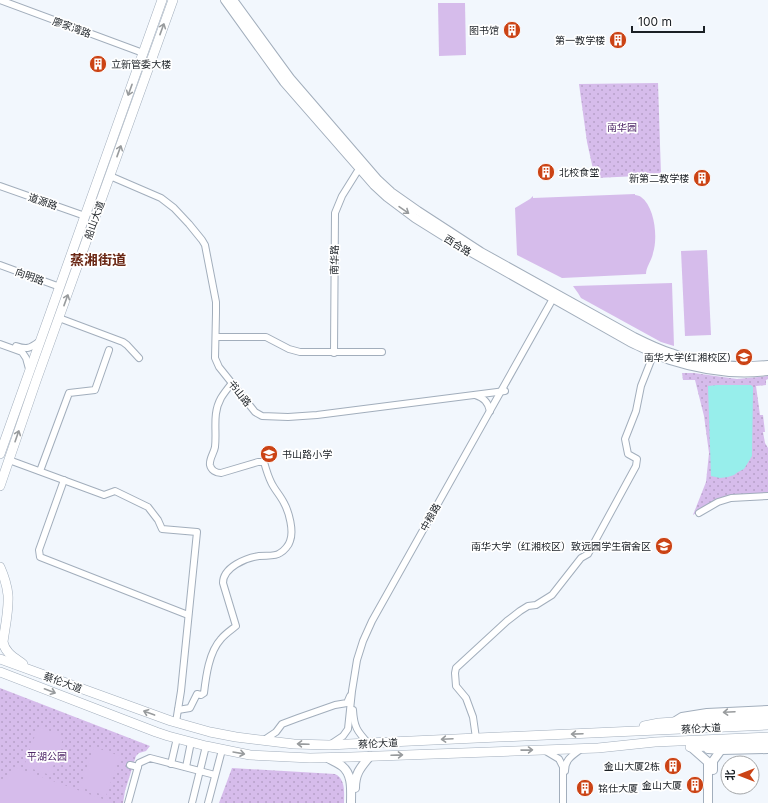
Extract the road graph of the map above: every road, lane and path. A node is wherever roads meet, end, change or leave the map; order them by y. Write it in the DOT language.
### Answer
graph roads {
  1 [pos="0,0"];
  2 [pos="162,0"];
  3 [pos="173,0"];
  4 [pos="225,0"];
  5 [pos="233,0"];
  6 [pos="8,2"];
  7 [pos="143,53"];
  8 [pos="357,172"];
  9 [pos="110,176"];
  10 [pos="0,186"];
  11 [pos="0,190"];
  12 [pos="84,218"];
  13 [pos="0,265"];
  14 [pos="60,287"];
  15 [pos="556,297"];
  16 [pos="59,318"];
  17 [pos="216,337"];
  18 [pos="0,340"];
  19 [pos="40,341"];
  20 [pos="0,344"];
  21 [pos="109,350"];
  22 [pos="382,352"];
  23 [pos="334,353"];
  24 [pos="654,353"];
  25 [pos="139,358"];
  26 [pos="768,365"];
  27 [pos="30,371"];
  28 [pos="768,371"];
  29 [pos="232,383"];
  30 [pos="503,391"];
  31 [pos="474,395"];
  32 [pos="490,411"];
  33 [pos="0,454"];
  34 [pos="9,460"];
  35 [pos="40,471"];
  36 [pos="64,480"];
  37 [pos="0,486"];
  38 [pos="768,496"];
  39 [pos="699,513"];
  40 [pos="0,567"];
  41 [pos="0,579"];
  42 [pos="188,615"];
  43 [pos="0,634"];
  44 [pos="0,654"];
  45 [pos="0,659"];
  46 [pos="23,664"];
  47 [pos="0,672"];
  48 [pos="0,676"];
  49 [pos="47,676"];
  50 [pos="11,678"];
  51 [pos="0,680"];
  52 [pos="27,682"];
  53 [pos="352,690"];
  54 [pos="178,710"];
  55 [pos="768,710"];
  56 [pos="768,717"];
  57 [pos="176,722"];
  58 [pos="674,722"];
  59 [pos="768,725"];
  60 [pos="616,732"];
  61 [pos="768,737"];
  62 [pos="177,738"];
  63 [pos="476,738"];
  64 [pos="262,740"];
  65 [pos="191,742"];
  66 [pos="768,743"];
  67 [pos="368,744"];
  68 [pos="329,745"];
  69 [pos="206,746"];
  70 [pos="691,747"];
  71 [pos="582,748"];
  72 [pos="598,748"];
  73 [pos="725,748"];
  74 [pos="768,749"];
  75 [pos="222,750"];
  76 [pos="542,750"];
  77 [pos="370,756"];
  78 [pos="328,758"];
  79 [pos="171,764"];
  80 [pos="130,765"];
  81 [pos="138,767"];
  82 [pos="186,767"];
  83 [pos="200,771"];
  84 [pos="215,775"];
  85 [pos="128,803"];
  86 [pos="192,803"];
  87 [pos="208,803"];
  88 [pos="350,803"];
  89 [pos="355,803"];
  90 [pos="564,803"];
  91 [pos="708,803"];
  92 [pos="713,803"];
  1 -- 6 [label="street, 廖家湾路"];
  2 -- 7 [label="highway, 船山大道"];
  9 -- 3 [label="highway, 船山大道, one-way"];
  4 -- 15 [label="main road, 西合路, one-way"];
  5 -- 15 [label="main road, 西合路"];
  6 -- 7 [label="street, 廖家湾路"];
  7 -- 12 [label="highway, 船山大道, one-way"];
  8 -- 23 [label="street, 南华路"];
  16 -- 9 [label="highway, 船山大道, one-way"];
  9 -- 17 [label="street, 书山路"];
  10 -- 12 [label="street, 道源路"];
  11 -- 12 [label="street, 道源路"];
  12 -- 14 [label="highway, 船山大道"];
  13 -- 14 [label="street, 向明路"];
  14 -- 19 [label="highway, 船山大道"];
  15 -- 24 [label="main road, 西合路"];
  15 -- 26 [label="main road, 西合路"];
  15 -- 30 [label="street, 中粮路"];
  16 -- 25 [label="street"];
  34 -- 16 [label="highway, 船山大道, one-way"];
  17 -- 23 [label="street"];
  17 -- 29 [label="street, 书山路"];
  18 -- 19 [label="street"];
  19 -- 27 [label="highway, 船山大道"];
  20 -- 27 [label="street"];
  21 -- 35 [label="street"];
  22 -- 23 [label="street"];
  24 -- 28 [label="main road, 西合路"];
  24 -- 63 [label="street"];
  27 -- 33 [label="highway, 船山大道"];
  29 -- 31 [label="street, 书山路"];
  29 -- 54 [label="street"];
  30 -- 31 [label="street, 书山路"];
  30 -- 32 [label="street, 中粮路"];
  30 -- 67 [label="street, 中粮路"];
  31 -- 32 [label="street"];
  32 -- 53 [label="street, 中粮路"];
  34 -- 35 [label="street"];
  34 -- 37 [label="highway, 船山大道"];
  35 -- 36 [label="street"];
  36 -- 42 [label="street"];
  36 -- 42 [label="street"];
  38 -- 39 [label="street"];
  40 -- 46 [label="highway"];
  41 -- 43 [label="highway"];
  42 -- 54 [label="street"];
  44 -- 46 [label="highway"];
  45 -- 49 [label="highway, 蔡伦大道"];
  46 -- 49 [label="highway"];
  47 -- 52 [label="highway, 蔡伦大道"];
  48 -- 50 [label="highway, 蔡伦大道"];
  57 -- 49 [label="highway, 蔡伦大道, one-way"];
  50 -- 51 [label="highway"];
  50 -- 52 [label="highway, 蔡伦大道"];
  52 -- 62 [label="highway, 蔡伦大道, one-way"];
  53 -- 64 [label="street"];
  53 -- 68 [label="street, 中粮路"];
  54 -- 57 [label="street"];
  55 -- 58 [label="main road, one-way"];
  56 -- 58 [label="highway"];
  57 -- 64 [label="highway, 蔡伦大道"];
  58 -- 60 [label="highway"];
  59 -- 60 [label="highway, 蔡伦大道"];
  60 -- 63 [label="highway, 蔡伦大道, one-way"];
  61 -- 72 [label="highway, 蔡伦大道"];
  62 -- 65 [label="highway, 蔡伦大道"];
  62 -- 79 [label="street"];
  63 -- 67 [label="highway, 蔡伦大道, one-way"];
  68 -- 64 [label="highway, 蔡伦大道, one-way"];
  65 -- 69 [label="highway, 蔡伦大道"];
  65 -- 82 [label="street"];
  66 -- 73 [label="highway"];
  67 -- 68 [label="highway, 蔡伦大道"];
  69 -- 75 [label="highway, 蔡伦大道"];
  69 -- 83 [label="street"];
  70 -- 72 [label="highway"];
  70 -- 73 [label="highway"];
  70 -- 91 [label="main road"];
  71 -- 72 [label="highway, 蔡伦大道"];
  71 -- 76 [label="highway, 蔡伦大道"];
  71 -- 90 [label="street"];
  73 -- 74 [label="main road"];
  73 -- 92 [label="main road"];
  75 -- 78 [label="highway, 蔡伦大道, one-way"];
  75 -- 84 [label="street"];
  77 -- 76 [label="highway, 蔡伦大道, one-way"];
  76 -- 90 [label="street"];
  77 -- 78 [label="highway, 蔡伦大道"];
  77 -- 89 [label="main road"];
  78 -- 88 [label="main road"];
  79 -- 81 [label="street"];
  79 -- 82 [label="street"];
  80 -- 81 [label="street"];
  81 -- 85 [label="street"];
  82 -- 83 [label="street"];
  83 -- 84 [label="street"];
  83 -- 86 [label="street"];
  84 -- 87 [label="street"];
}
